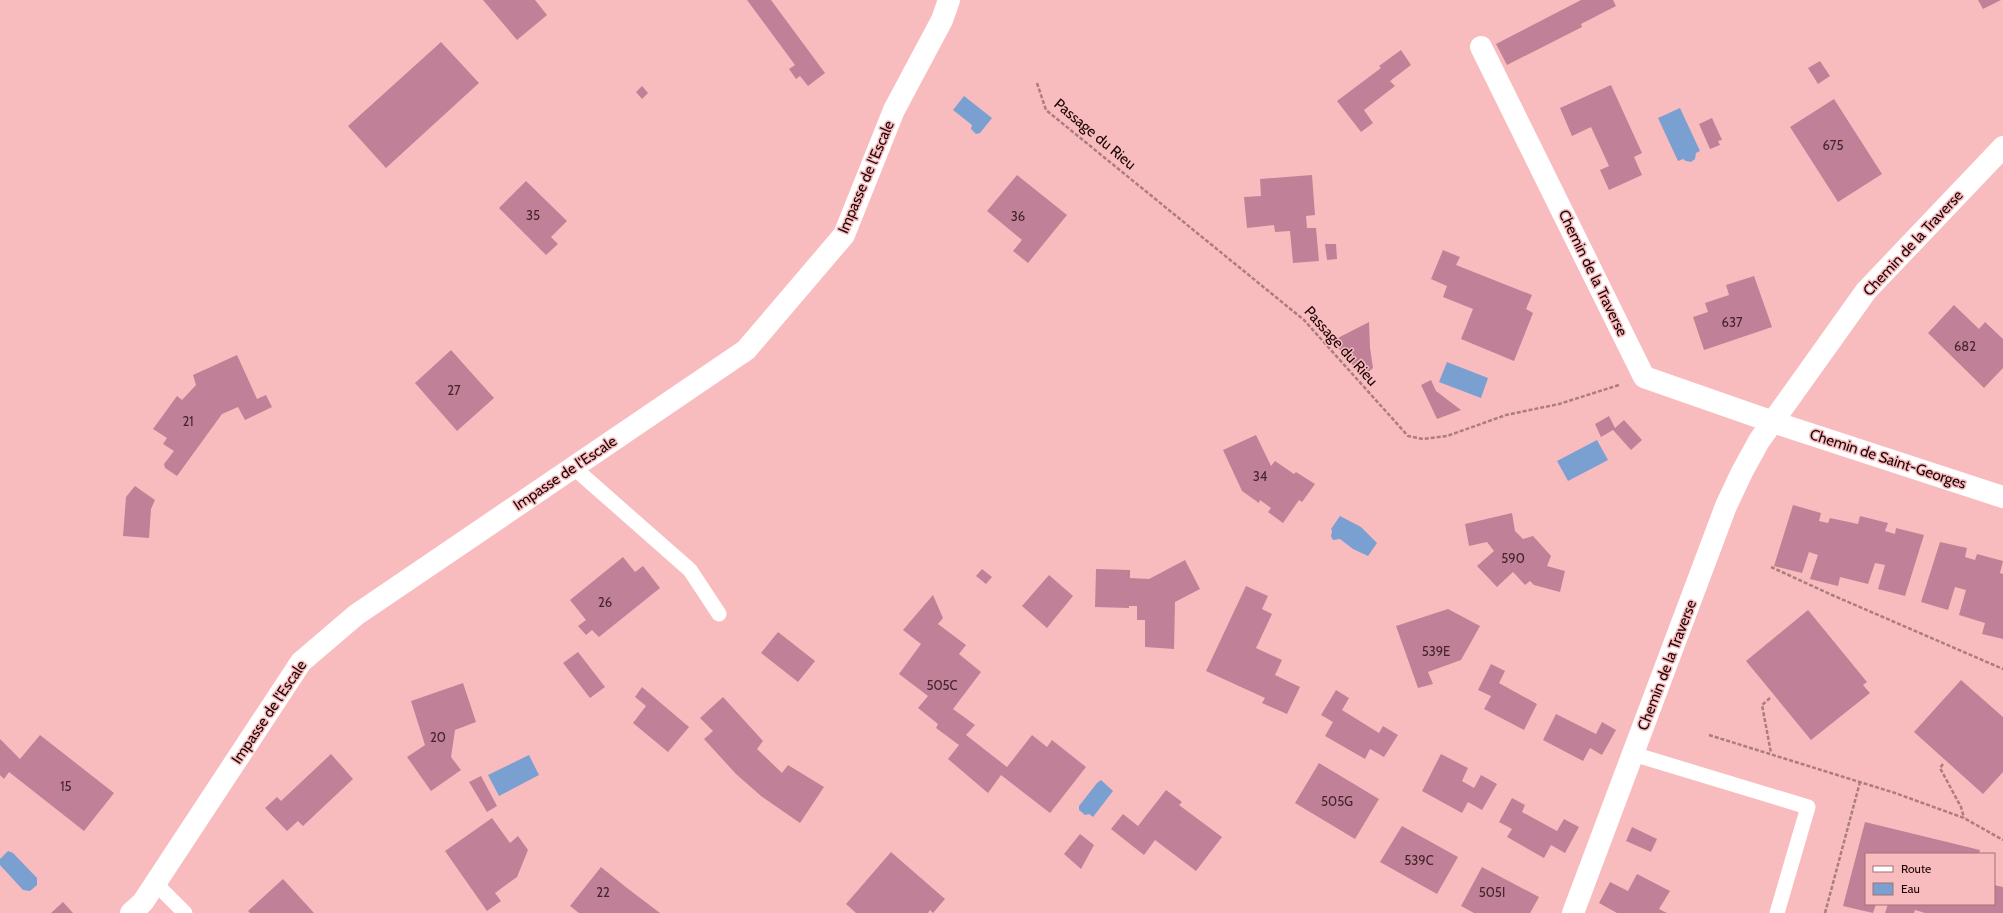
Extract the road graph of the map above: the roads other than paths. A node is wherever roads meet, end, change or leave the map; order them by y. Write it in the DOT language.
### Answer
graph roads {
  1 [pos="949,0"];
  2 [pos="1482,48"];
  3 [pos="2003,147"];
  4 [pos="1773,422"];
  5 [pos="573,468"];
  6 [pos="2003,497"];
  7 [pos="719,614"];
  8 [pos="1633,754"];
  9 [pos="155,883"];
  10 [pos="131,913"];
  11 [pos="185,913"];
  12 [pos="1573,913"];
  13 [pos="1777,913"];
  1 -- 5 [label="street, Impasse de l'Escale"];
  2 -- 4 [label="street, Chemin de la Traverse"];
  3 -- 4 [label="street, Chemin de la Traverse"];
  4 -- 6 [label="street, Chemin de Saint-Georges"];
  4 -- 8 [label="street, Chemin de la Traverse"];
  5 -- 7 [label="lane"];
  5 -- 9 [label="street, Impasse de l'Escale"];
  8 -- 12 [label="street, Chemin de la Traverse"];
  8 -- 13 [label="lane"];
  9 -- 10 [label="street, Impasse de l'Escale"];
  9 -- 11 [label="lane"];
}
